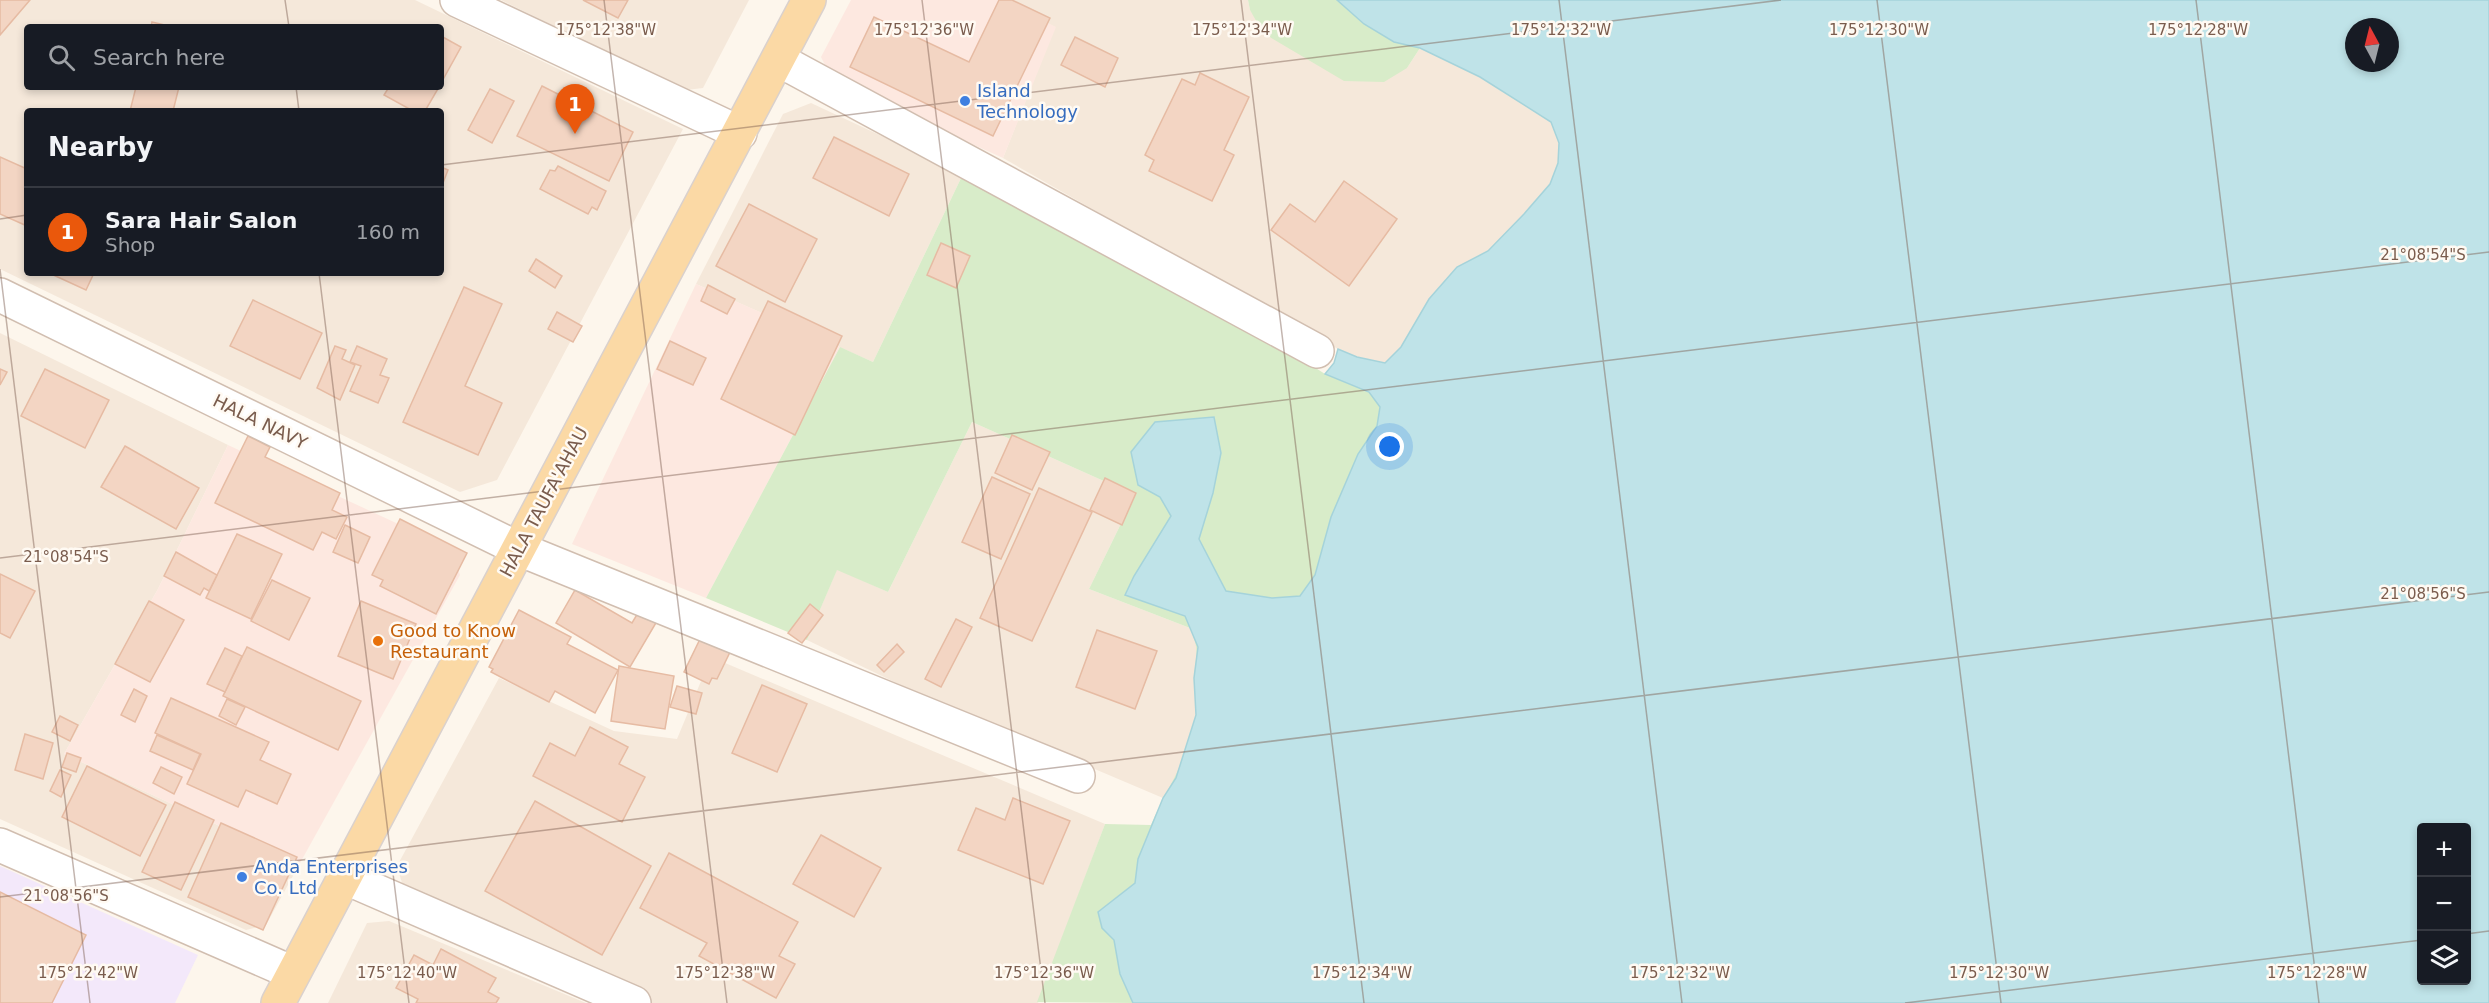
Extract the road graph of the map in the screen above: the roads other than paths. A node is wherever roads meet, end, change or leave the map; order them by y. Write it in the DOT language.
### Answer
graph roads {
  1 [pos="457,0"];
  2 [pos="809,0"];
  3 [pos="779,60"];
  4 [pos="740,133"];
  5 [pos="0,295"];
  6 [pos="1317,351"];
  7 [pos="519,549"];
  8 [pos="1078,776"];
  9 [pos="0,844"];
  10 [pos="344,877"];
  11 [pos="293,973"];
  12 [pos="278,1003"];
  13 [pos="634,1003"];
  1 -- 4 [label="street"];
  2 -- 3 [label="main road, HALA TAUFA'AHAU"];
  3 -- 4 [label="main road, HALA TAUFA'AHAU"];
  3 -- 6 [label="street"];
  4 -- 7 [label="main road, HALA TAUFA'AHAU"];
  5 -- 7 [label="street, HALA NAVY"];
  7 -- 8 [label="street, HALA NAVY"];
  7 -- 10 [label="main road, HALA TAUFA'AHAU"];
  9 -- 11 [label="street"];
  10 -- 11 [label="main road, HALA TAUFA'AHAU"];
  10 -- 13 [label="street"];
  11 -- 12 [label="main road, HALA TAUFA'AHAU"];
}
